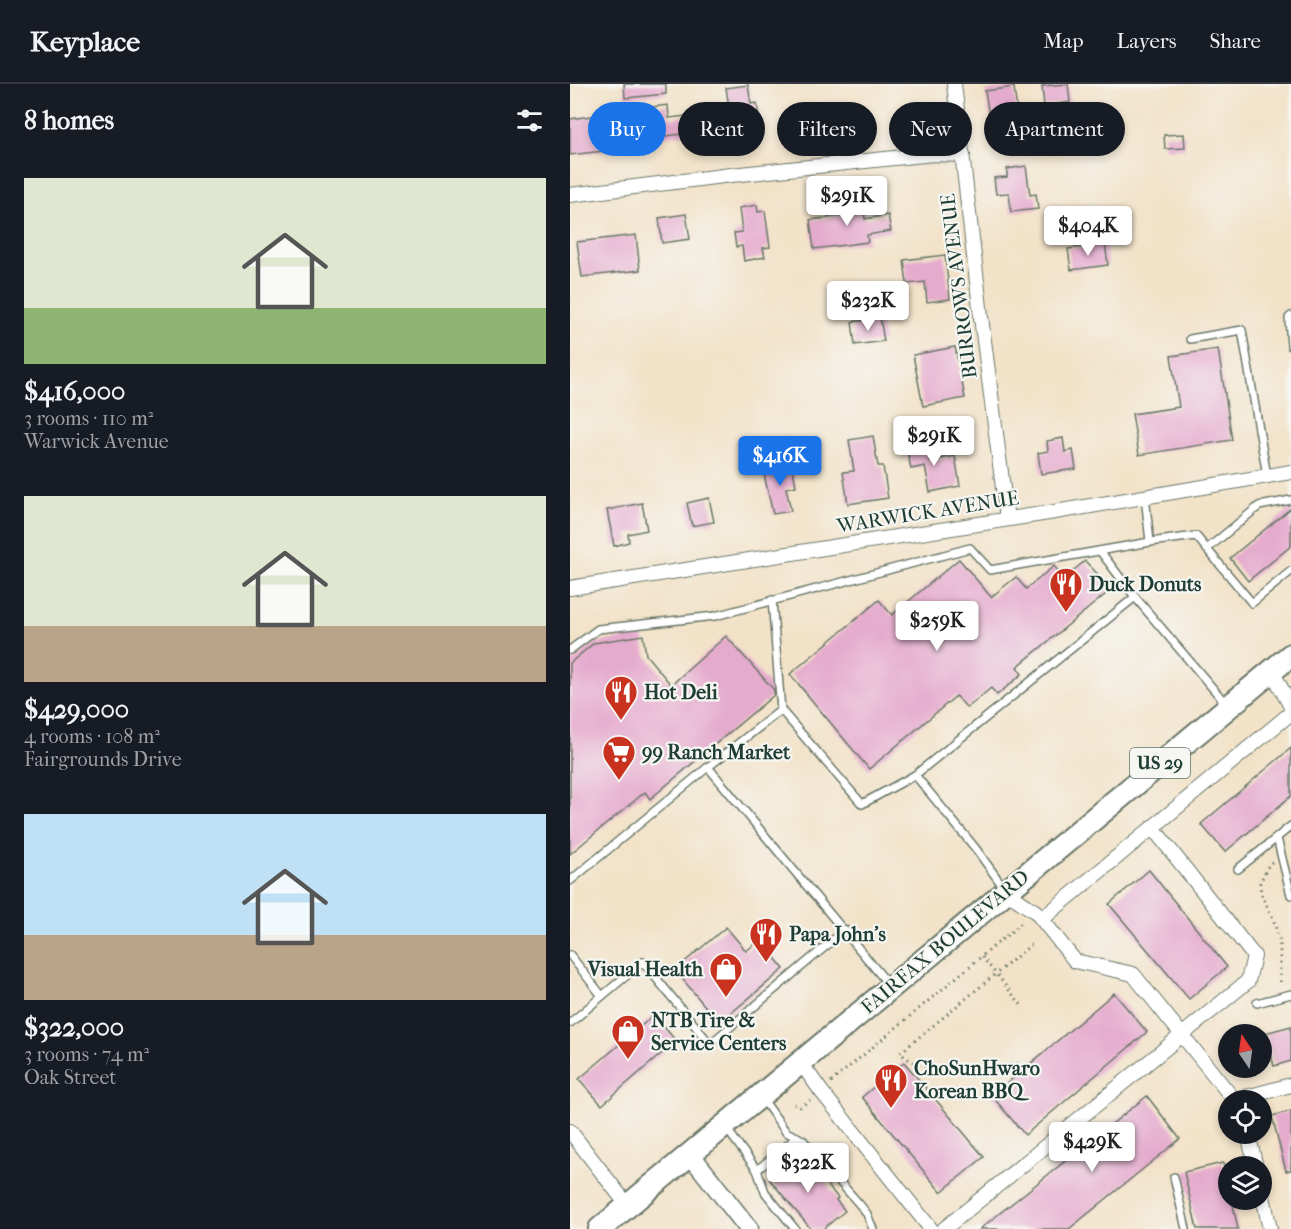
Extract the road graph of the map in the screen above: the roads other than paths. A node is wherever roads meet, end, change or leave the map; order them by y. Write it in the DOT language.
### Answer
graph roads {
  1 [pos="954,84"];
  2 [pos="956,102"];
  3 [pos="917,156"];
  4 [pos="963,156"];
  5 [pos="570,195"];
  6 [pos="1291,316"];
  7 [pos="1190,339"];
  8 [pos="1291,346"];
  9 [pos="1291,472"];
  10 [pos="1267,476"];
  11 [pos="1145,496"];
  12 [pos="1291,500"];
  13 [pos="1008,519"];
  14 [pos="1150,543"];
  15 [pos="1207,549"];
  16 [pos="1100,551"];
  17 [pos="1291,571"];
  18 [pos="570,588"];
  19 [pos="1135,597"];
  20 [pos="772,600"];
  21 [pos="570,650"];
  22 [pos="1291,655"];
  23 [pos="1272,671"];
  24 [pos="1228,707"];
  25 [pos="1291,707"];
  26 [pos="781,710"];
  27 [pos="1291,713"];
  28 [pos="708,767"];
  29 [pos="915,775"];
  30 [pos="1291,825"];
  31 [pos="1153,828"];
  32 [pos="1277,838"];
  33 [pos="1238,869"];
  34 [pos="570,880"];
  35 [pos="1006,892"];
  36 [pos="1291,895"];
  37 [pos="1042,919"];
  38 [pos="844,930"];
  39 [pos="570,956"];
  40 [pos="891,987"];
  41 [pos="1291,994"];
  42 [pos="602,996"];
  43 [pos="1257,1003"];
  44 [pos="570,1023"];
  45 [pos="1181,1035"];
  46 [pos="801,1063"];
  47 [pos="1291,1085"];
  48 [pos="1227,1090"];
  49 [pos="1272,1090"];
  50 [pos="761,1096"];
  51 [pos="724,1126"];
  52 [pos="570,1131"];
  53 [pos="797,1137"];
  54 [pos="690,1154"];
  55 [pos="757,1170"];
  56 [pos="1174,1177"];
  57 [pos="628,1206"];
  58 [pos="1266,1210"];
  59 [pos="600,1229"];
  60 [pos="749,1229"];
  61 [pos="795,1229"];
  62 [pos="873,1229"];
  63 [pos="931,1229"];
  64 [pos="944,1229"];
  65 [pos="1186,1229"];
  66 [pos="1270,1229"];
  1 -- 2 [label="street, BURROWS AVENUE"];
  3 -- 5 [label="street"];
  4 -- 13 [label="street, BURROWS AVENUE"];
  6 -- 8 [label="lane"];
  7 -- 10 [label="lane"];
  9 -- 10 [label="street, WARWICK AVENUE"];
  10 -- 11 [label="street, WARWICK AVENUE"];
  11 -- 13 [label="street, WARWICK AVENUE"];
  11 -- 14 [label="lane"];
  12 -- 15 [label="lane"];
  13 -- 18 [label="street, WARWICK AVENUE"];
  14 -- 15 [label="lane"];
  14 -- 16 [label="lane"];
  15 -- 17 [label="lane"];
  16 -- 19 [label="lane"];
  16 -- 20 [label="lane"];
  19 -- 24 [label="lane"];
  19 -- 29 [label="lane"];
  20 -- 21 [label="lane"];
  20 -- 26 [label="lane"];
  22 -- 23 [label="main road, FAIRFAX BOULEVARD / US 29"];
  23 -- 24 [label="main road, FAIRFAX BOULEVARD / US 29"];
  23 -- 25 [label="street"];
  24 -- 35 [label="main road, FAIRFAX BOULEVARD / US 29"];
  26 -- 28 [label="lane"];
  26 -- 29 [label="lane"];
  27 -- 31 [label="street"];
  28 -- 34 [label="lane"];
  28 -- 38 [label="lane"];
  29 -- 35 [label="lane"];
  30 -- 32 [label="lane"];
  31 -- 37 [label="street"];
  31 -- 45 [label="street"];
  32 -- 33 [label="lane"];
  32 -- 36 [label="lane"];
  35 -- 37 [label="street"];
  35 -- 40 [label="main road, FAIRFAX BOULEVARD / US 29"];
  37 -- 45 [label="street"];
  38 -- 40 [label="lane"];
  38 -- 42 [label="lane"];
  39 -- 42 [label="lane"];
  40 -- 46 [label="main road, FAIRFAX BOULEVARD / US 29"];
  41 -- 43 [label="lane"];
  42 -- 44 [label="lane"];
  45 -- 48 [label="street"];
  45 -- 64 [label="street"];
  46 -- 50 [label="main road, FAIRFAX BOULEVARD / US 29"];
  46 -- 63 [label="street"];
  47 -- 49 [label="street"];
  50 -- 51 [label="main road, FAIRFAX BOULEVARD / US 29"];
  50 -- 53 [label="lane"];
  51 -- 54 [label="main road, FAIRFAX BOULEVARD / US 29"];
  51 -- 55 [label="lane"];
  52 -- 57 [label="street"];
  53 -- 55 [label="lane"];
  53 -- 62 [label="lane"];
  54 -- 57 [label="main road, FAIRFAX BOULEVARD / US 29"];
  54 -- 60 [label="street"];
  55 -- 61 [label="lane"];
  56 -- 65 [label="lane"];
  57 -- 59 [label="main road, FAIRFAX BOULEVARD / US 29"];
  58 -- 66 [label="street"];
}
